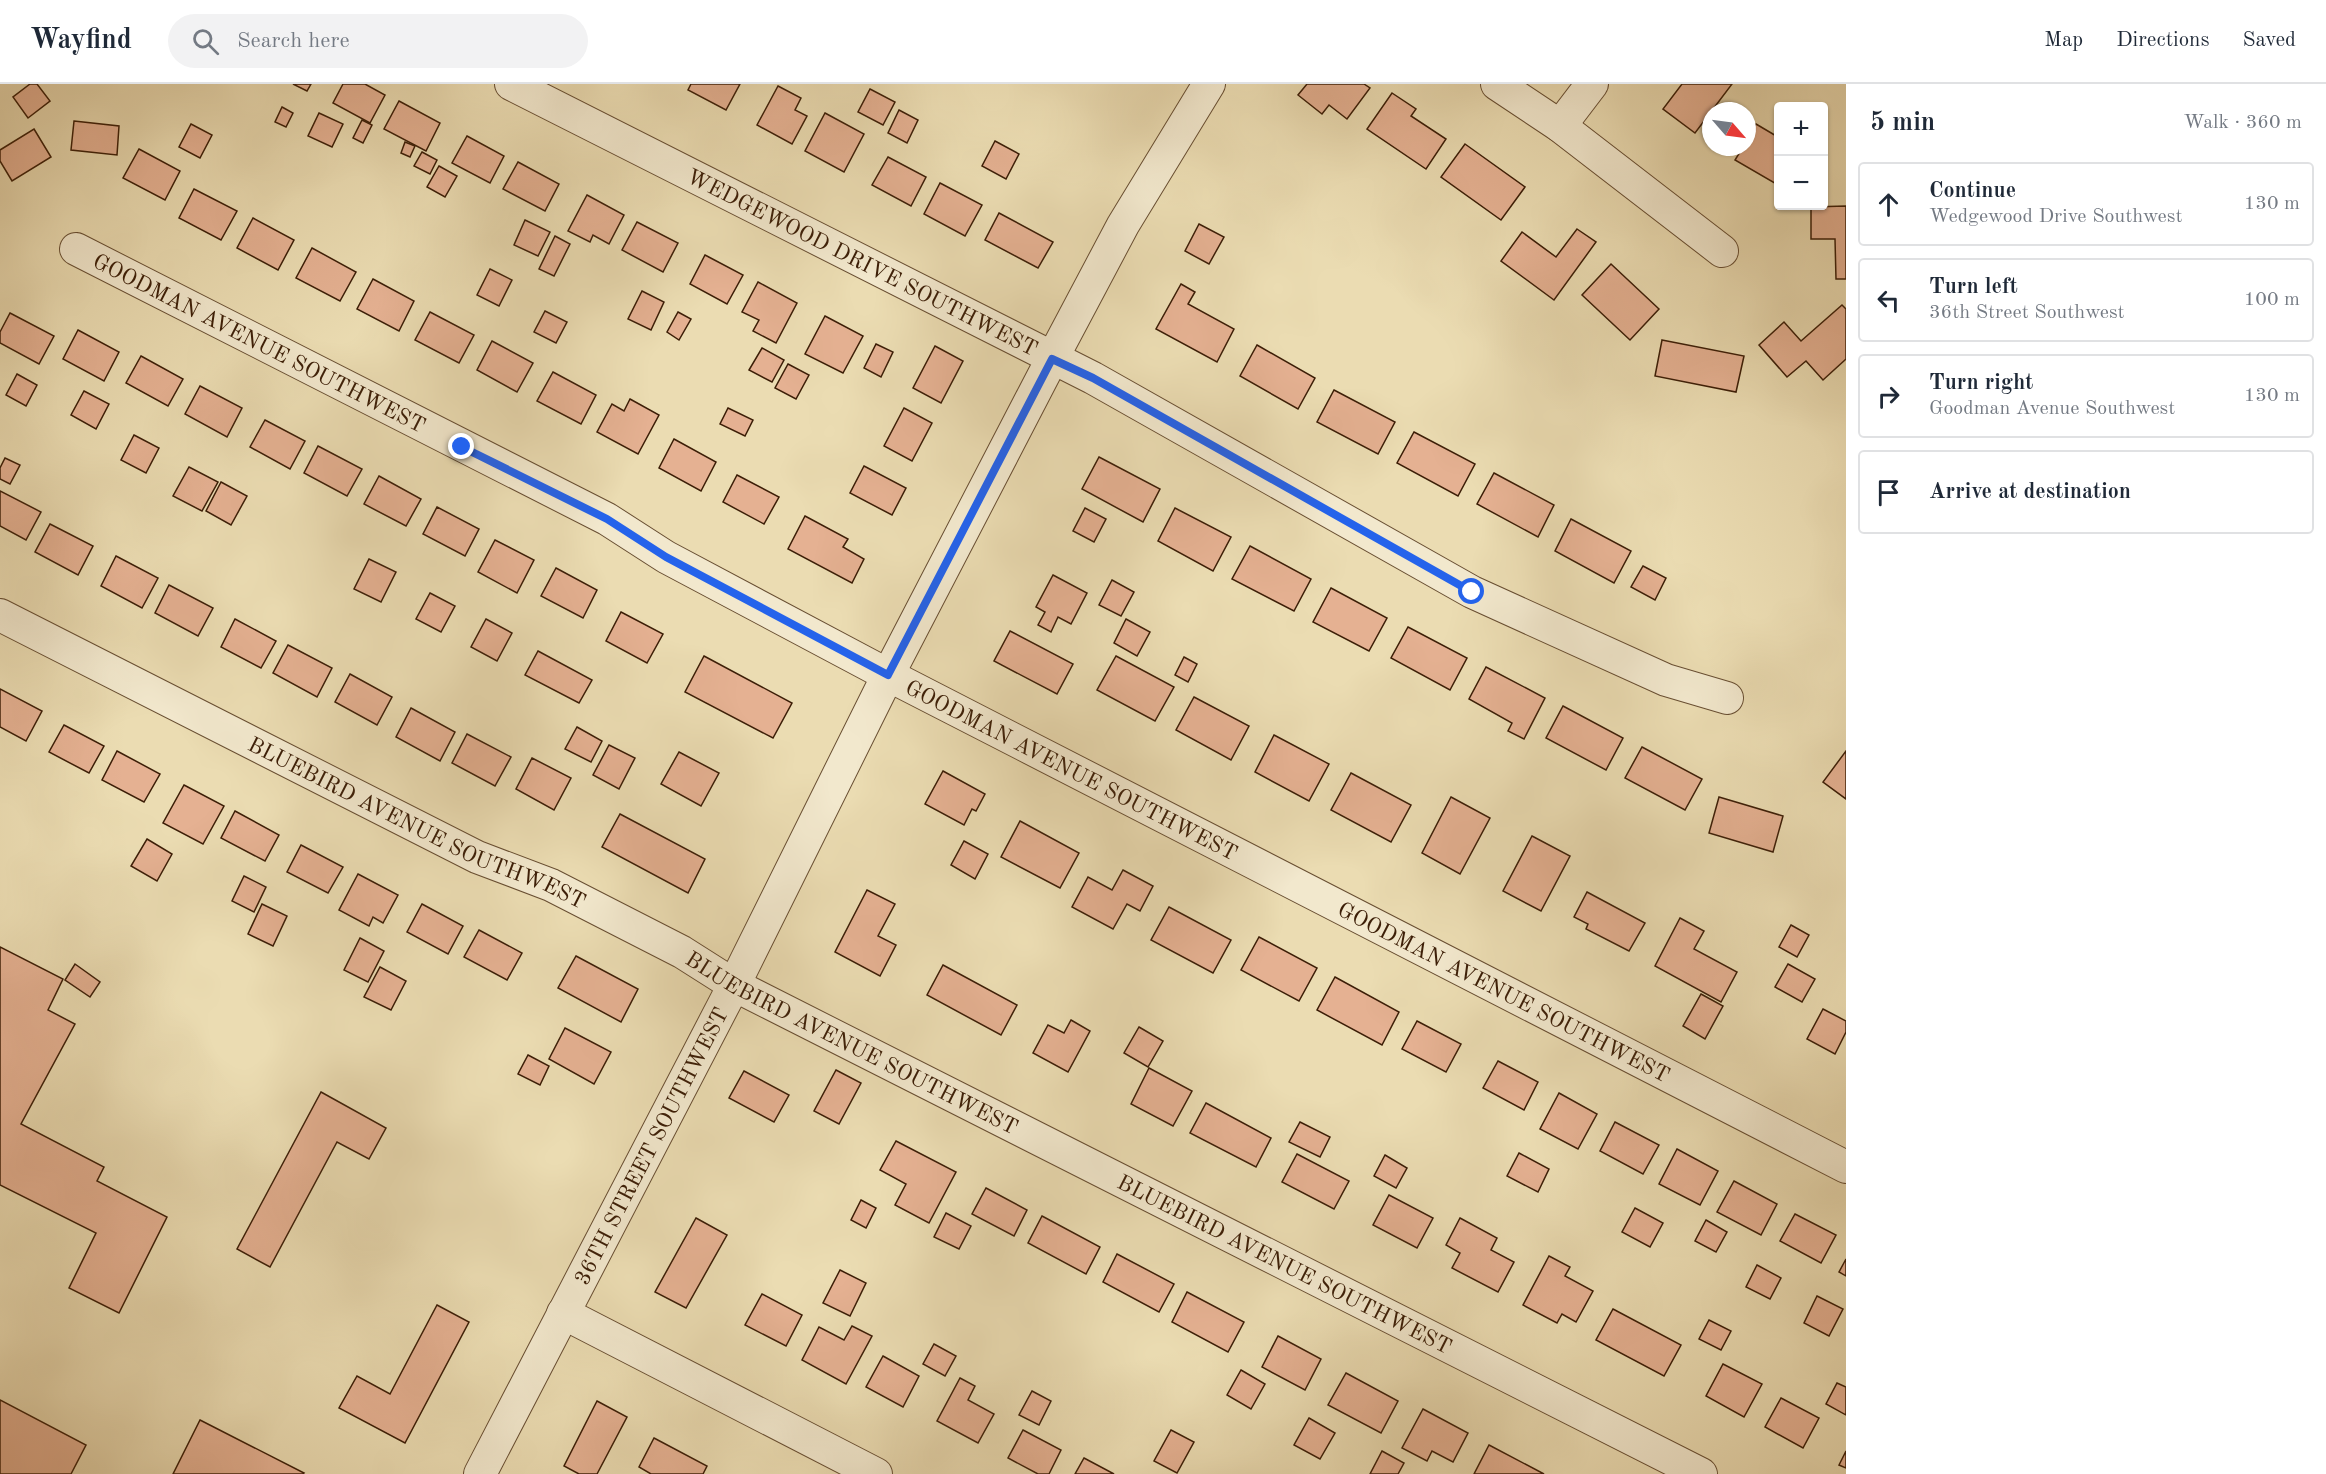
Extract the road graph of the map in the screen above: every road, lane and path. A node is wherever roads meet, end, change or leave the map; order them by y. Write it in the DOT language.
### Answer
graph roads {
  1 [pos="511,84"];
  2 [pos="1209,84"];
  3 [pos="1497,84"];
  4 [pos="1592,84"];
  5 [pos="1560,126"];
  6 [pos="76,249"];
  7 [pos="1722,251"];
  8 [pos="1052,359"];
  9 [pos="0,615"];
  10 [pos="888,675"];
  11 [pos="1727,698"];
  12 [pos="734,985"];
  13 [pos="1846,1167"];
  14 [pos="563,1313"];
  15 [pos="480,1474"];
  16 [pos="876,1474"];
  17 [pos="1701,1474"];
  1 -- 8 [label="street, WEDGEWOOD DRIVE SOUTHWEST"];
  2 -- 8 [label="street, 36TH STREET SOUTHWEST"];
  3 -- 5 [label="street"];
  4 -- 5 [label="street"];
  5 -- 7 [label="street"];
  6 -- 10 [label="street, GOODMAN AVENUE SOUTHWEST"];
  8 -- 10 [label="street, 36TH STREET SOUTHWEST"];
  8 -- 11 [label="street, WEDGEWOOD DRIVE SOUTHWEST"];
  9 -- 12 [label="street, BLUEBIRD AVENUE SOUTHWEST"];
  10 -- 12 [label="street, 36TH STREET SOUTHWEST"];
  10 -- 13 [label="street, GOODMAN AVENUE SOUTHWEST"];
  12 -- 14 [label="street, 36TH STREET SOUTHWEST"];
  12 -- 17 [label="street, BLUEBIRD AVENUE SOUTHWEST"];
  14 -- 15 [label="street, 36TH STREET SOUTHWEST"];
  14 -- 16 [label="street"];
}
